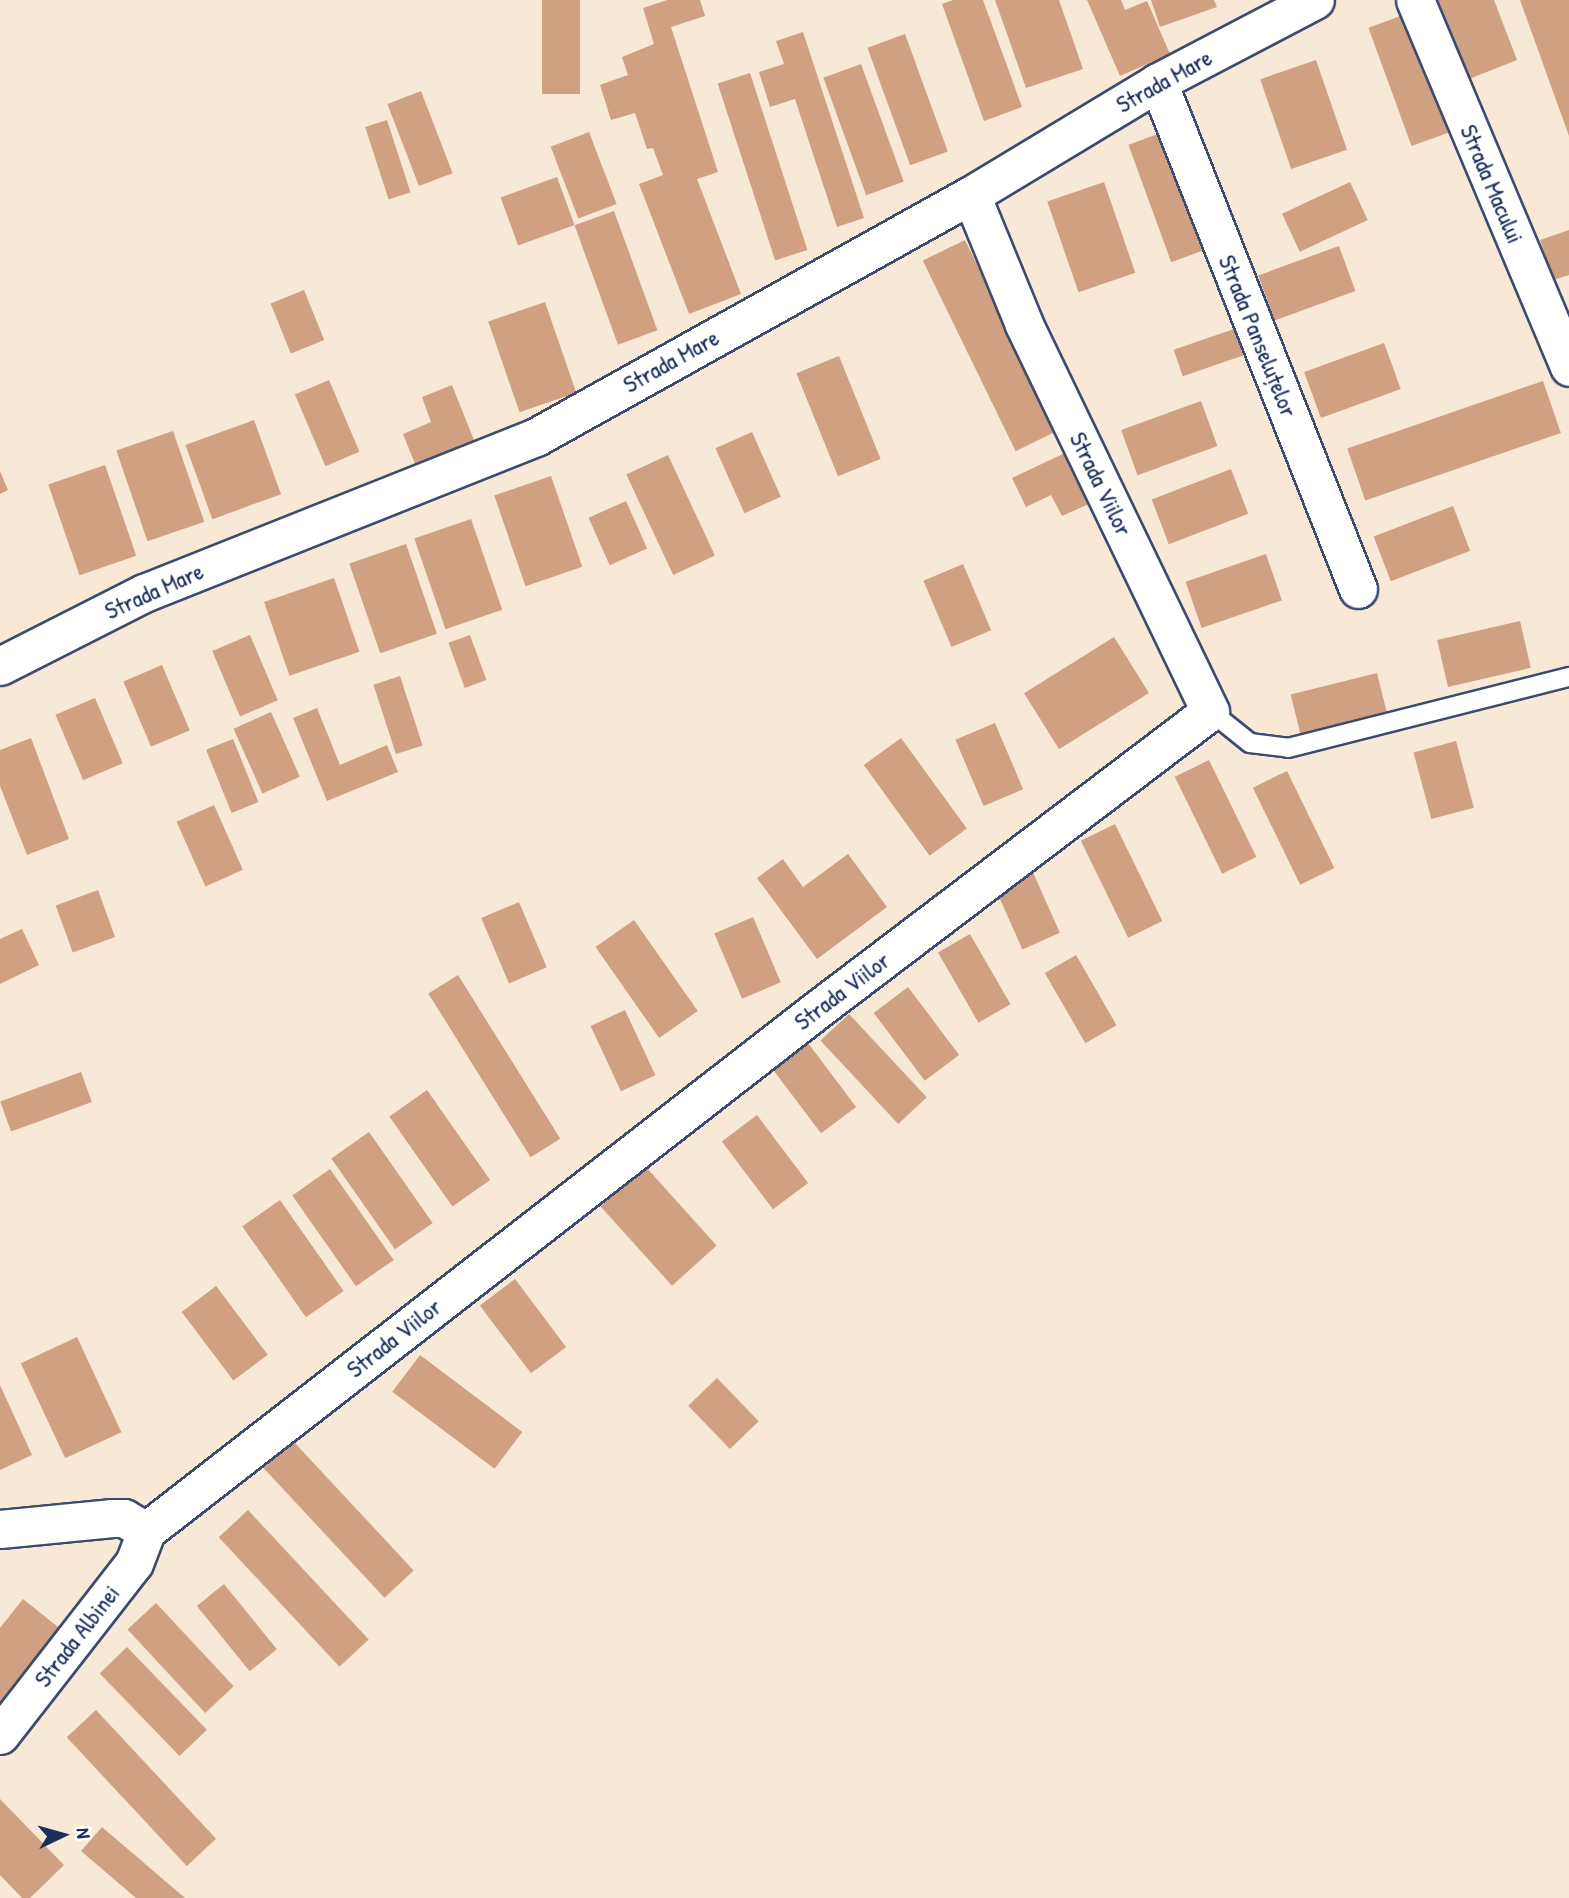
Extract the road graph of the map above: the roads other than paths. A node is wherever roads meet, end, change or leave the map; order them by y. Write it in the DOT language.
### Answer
graph roads {
  1 [pos="1315,0"];
  2 [pos="1415,0"];
  3 [pos="1158,82"];
  4 [pos="971,195"];
  5 [pos="1569,367"];
  6 [pos="1358,589"];
  7 [pos="0,666"];
  8 [pos="1569,677"];
  9 [pos="1210,711"];
  10 [pos="0,1530"];
  11 [pos="146,1531"];
  12 [pos="0,1735"];
  1 -- 3 [label="street, Strada Mare"];
  2 -- 5 [label="street, Strada Macului"];
  3 -- 4 [label="street, Strada Mare"];
  3 -- 6 [label="street, Strada Panseluțelor"];
  4 -- 7 [label="street, Strada Mare"];
  4 -- 9 [label="street, Strada Viilor"];
  8 -- 9 [label="lane"];
  9 -- 11 [label="street, Strada Viilor"];
  10 -- 11 [label="street"];
  11 -- 12 [label="street, Strada Albinei"];
}
